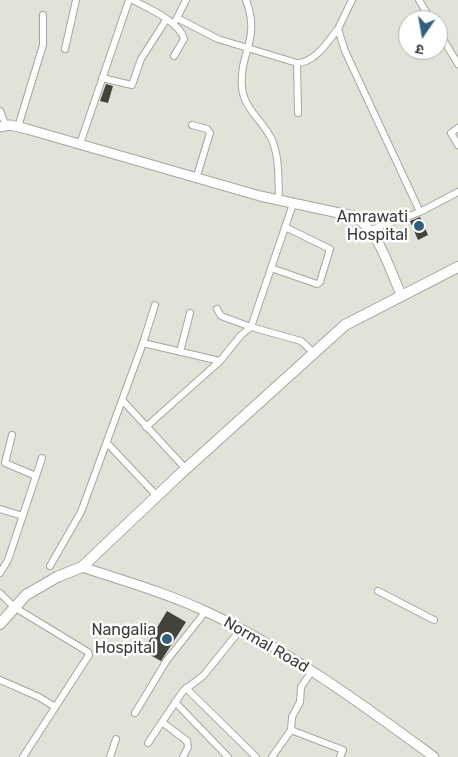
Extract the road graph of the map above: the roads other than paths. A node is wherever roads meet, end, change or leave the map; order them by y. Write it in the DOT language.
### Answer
graph roads {
  1 [pos="76,0"];
  2 [pos="129,0"];
  3 [pos="133,0"];
  4 [pos="186,0"];
  5 [pos="246,0"];
  6 [pos="352,0"];
  7 [pos="43,15"];
  8 [pos="177,18"];
  9 [pos="166,20"];
  10 [pos="173,25"];
  11 [pos="338,29"];
  12 [pos="249,48"];
  13 [pos="448,48"];
  14 [pos="65,49"];
  15 [pos="174,56"];
  16 [pos="297,63"];
  17 [pos="458,64"];
  18 [pos="102,78"];
  19 [pos="0,111"];
  20 [pos="298,113"];
  21 [pos="192,125"];
  22 [pos="3,126"];
  23 [pos="18,127"];
  24 [pos="458,128"];
  25 [pos="80,144"];
  26 [pos="458,145"];
  27 [pos="196,179"];
  28 [pos="458,192"];
  29 [pos="279,201"];
  30 [pos="293,204"];
  31 [pos="420,212"];
  32 [pos="285,227"];
  33 [pos="370,230"];
  34 [pos="458,266"];
  35 [pos="271,268"];
  36 [pos="402,296"];
  37 [pos="155,305"];
  38 [pos="217,309"];
  39 [pos="190,312"];
  40 [pos="251,327"];
  41 [pos="143,343"];
  42 [pos="180,352"];
  43 [pos="314,353"];
  44 [pos="220,361"];
  45 [pos="123,401"];
  46 [pos="146,427"];
  47 [pos="12,435"];
  48 [pos="107,443"];
  49 [pos="42,458"];
  50 [pos="186,469"];
  51 [pos="36,476"];
  52 [pos="157,496"];
  53 [pos="0,509"];
  54 [pos="23,516"];
  55 [pos="0,557"];
  56 [pos="8,560"];
  57 [pos="50,566"];
  58 [pos="82,567"];
  59 [pos="0,573"];
  60 [pos="378,590"];
  61 [pos="0,593"];
  62 [pos="14,607"];
  63 [pos="206,611"];
  64 [pos="434,620"];
  65 [pos="0,624"];
  66 [pos="241,630"];
  67 [pos="312,671"];
  68 [pos="0,680"];
  69 [pos="186,688"];
  70 [pos="175,702"];
  71 [pos="55,707"];
  72 [pos="135,713"];
  73 [pos="162,722"];
  74 [pos="291,730"];
  75 [pos="116,739"];
  76 [pos="148,743"];
  77 [pos="23,757"];
  78 [pos="110,757"];
  79 [pos="183,757"];
  80 [pos="228,757"];
  81 [pos="256,757"];
  82 [pos="272,757"];
  83 [pos="340,757"];
  84 [pos="434,757"];
  1 -- 14 [label="street"];
  2 -- 18 [label="street"];
  3 -- 9 [label="street"];
  4 -- 8 [label="street"];
  5 -- 12 [label="street"];
  6 -- 11 [label="street"];
  7 -- 23 [label="street"];
  8 -- 10 [label="street"];
  8 -- 12 [label="street"];
  9 -- 10 [label="street"];
  9 -- 18 [label="street"];
  10 -- 15 [label="street"];
  11 -- 16 [label="street"];
  11 -- 31 [label="street"];
  12 -- 16 [label="street"];
  12 -- 29 [label="street"];
  13 -- 17 [label="street"];
  16 -- 20 [label="street"];
  18 -- 25 [label="street"];
  19 -- 22 [label="street"];
  21 -- 27 [label="street"];
  22 -- 23 [label="main road"];
  23 -- 25 [label="main road"];
  24 -- 26 [label="street"];
  25 -- 27 [label="main road"];
  27 -- 29 [label="main road"];
  28 -- 31 [label="street"];
  29 -- 30 [label="main road"];
  30 -- 32 [label="street"];
  30 -- 33 [label="main road"];
  31 -- 33 [label="street"];
  32 -- 35 [label="street"];
  32 -- 35 [label="street"];
  33 -- 36 [label="main road"];
  34 -- 36 [label="main road"];
  35 -- 40 [label="street"];
  36 -- 43 [label="main road"];
  37 -- 41 [label="street"];
  38 -- 40 [label="street"];
  39 -- 42 [label="street"];
  40 -- 43 [label="street"];
  40 -- 44 [label="street"];
  41 -- 42 [label="street"];
  41 -- 45 [label="street"];
  42 -- 44 [label="street"];
  43 -- 50 [label="main road"];
  44 -- 46 [label="street"];
  45 -- 46 [label="street"];
  45 -- 48 [label="street"];
  46 -- 50 [label="street"];
  47 -- 51 [label="street"];
  48 -- 52 [label="street"];
  48 -- 57 [label="street"];
  49 -- 51 [label="street"];
  50 -- 52 [label="main road"];
  51 -- 54 [label="street"];
  52 -- 58 [label="main road"];
  53 -- 54 [label="street"];
  54 -- 56 [label="street"];
  55 -- 56 [label="street"];
  56 -- 59 [label="street"];
  58 -- 62 [label="main road"];
  58 -- 63 [label="main road, Normal Road"];
  60 -- 64 [label="street"];
  61 -- 62 [label="street"];
  62 -- 65 [label="main road"];
  62 -- 71 [label="street"];
  63 -- 66 [label="main road, Normal Road"];
  63 -- 72 [label="street"];
  66 -- 67 [label="main road, Normal Road"];
  66 -- 69 [label="street"];
  67 -- 74 [label="street"];
  67 -- 84 [label="main road, Normal Road"];
  68 -- 71 [label="street"];
  69 -- 70 [label="street"];
  69 -- 81 [label="street"];
  70 -- 73 [label="street"];
  70 -- 80 [label="street"];
  71 -- 77 [label="street"];
  73 -- 76 [label="street"];
  73 -- 79 [label="street"];
  74 -- 82 [label="street"];
  74 -- 83 [label="street"];
  75 -- 78 [label="street"];
}
